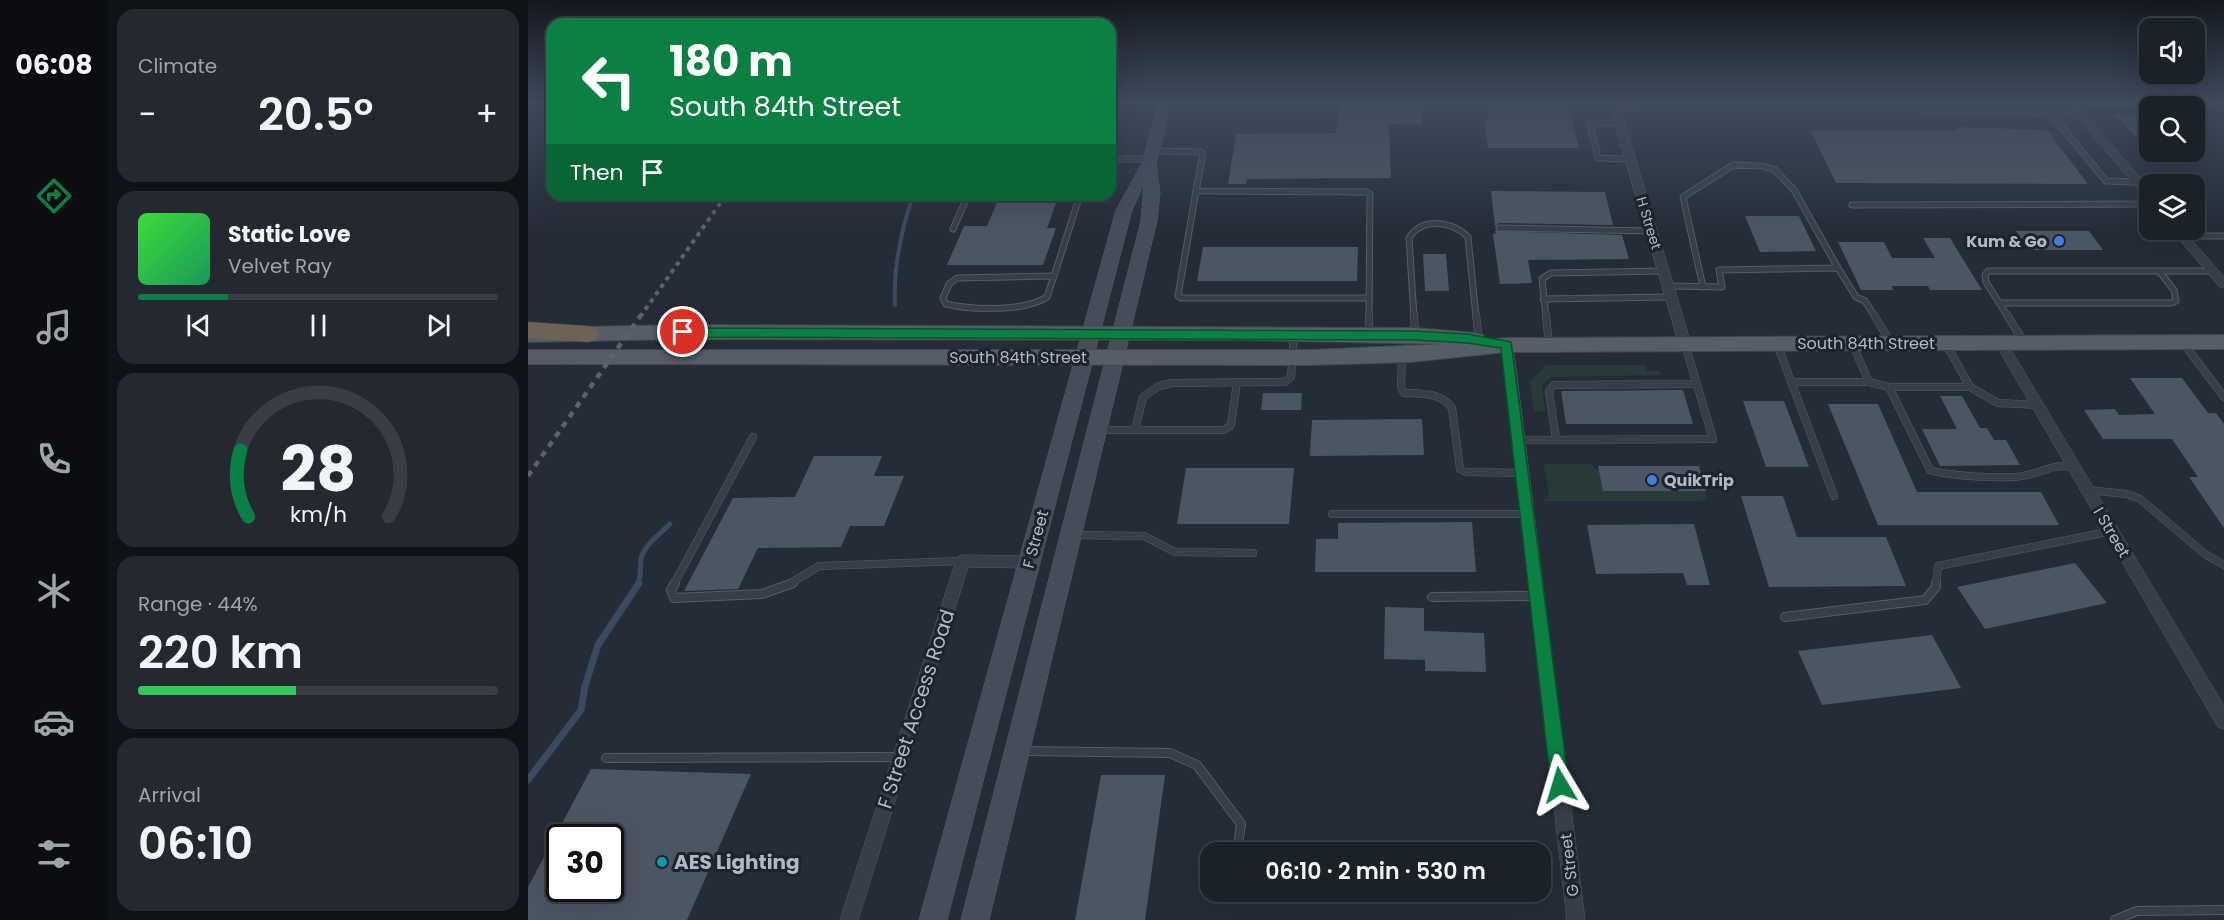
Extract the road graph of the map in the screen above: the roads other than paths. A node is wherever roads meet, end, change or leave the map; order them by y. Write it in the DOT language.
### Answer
graph roads {
  1 [pos="1154,146"];
  2 [pos="1595,146"];
  3 [pos="1626,146"];
  4 [pos="2077,146"];
  5 [pos="2107,146"];
  6 [pos="1151,158"];
  7 [pos="1116,159"];
  8 [pos="1630,159"];
  9 [pos="2137,182"];
  10 [pos="1196,191"];
  11 [pos="966,201"];
  12 [pos="1078,201"];
  13 [pos="2139,204"];
  14 [pos="1852,205"];
  15 [pos="1499,228"];
  16 [pos="953,229"];
  17 [pos="1652,231"];
  18 [pos="2205,235"];
  19 [pos="2224,236"];
  20 [pos="2186,240"];
  21 [pos="1838,268"];
  22 [pos="1664,271"];
  23 [pos="2159,271"];
  24 [pos="2212,271"];
  25 [pos="1054,276"];
  26 [pos="2223,282"];
  27 [pos="1703,286"];
  28 [pos="1670,292"];
  29 [pos="1369,298"];
  30 [pos="1543,299"];
  31 [pos="2000,303"];
  32 [pos="528,330"];
  33 [pos="1090,333"];
  34 [pos="1121,333"];
  35 [pos="588,334"];
  36 [pos="1294,334"];
  37 [pos="528,335"];
  38 [pos="1415,335"];
  39 [pos="1369,336"];
  40 [pos="1479,340"];
  41 [pos="2024,342"];
  42 [pos="2182,342"];
  43 [pos="2224,342"];
  44 [pos="1852,343"];
  45 [pos="1890,343"];
  46 [pos="1945,343"];
  47 [pos="2001,343"];
  48 [pos="1685,344"];
  49 [pos="1777,344"];
  50 [pos="1507,345"];
  51 [pos="1549,345"];
  52 [pos="1402,355"];
  53 [pos="528,357"];
  54 [pos="1084,357"];
  55 [pos="1115,357"];
  56 [pos="1293,357"];
  57 [pos="1237,382"];
  58 [pos="1791,382"];
  59 [pos="1869,382"];
  60 [pos="1697,384"];
  61 [pos="1889,387"];
  62 [pos="1970,387"];
  63 [pos="2224,397"];
  64 [pos="2037,405"];
  65 [pos="1097,430"];
  66 [pos="1135,430"];
  67 [pos="753,437"];
  68 [pos="1519,440"];
  69 [pos="1556,440"];
  70 [pos="2072,466"];
  71 [pos="1523,473"];
  72 [pos="2087,490"];
  73 [pos="1834,496"];
  74 [pos="1332,514"];
  75 [pos="1528,514"];
  76 [pos="2112,531"];
  77 [pos="1071,535"];
  78 [pos="1253,554"];
  79 [pos="963,561"];
  80 [pos="1029,562"];
  81 [pos="2224,565"];
  82 [pos="1538,596"];
  83 [pos="1432,597"];
  84 [pos="1785,617"];
  85 [pos="2224,721"];
  86 [pos="1018,752"];
  87 [pos="901,757"];
  88 [pos="606,758"];
  89 [pos="1238,842"];
  90 [pos="2224,910"];
  91 [pos="849,920"];
  92 [pos="933,920"];
  93 [pos="975,920"];
  94 [pos="1576,920"];
  95 [pos="2115,920"];
  1 -- 6 [label="street, F Street"];
  2 -- 8 [label="lane"];
  3 -- 8 [label="street, H Street"];
  4 -- 9 [label="lane"];
  5 -- 9 [label="street"];
  6 -- 7 [label="lane"];
  6 -- 10 [label="lane"];
  6 -- 33 [label="street, F Street"];
  6 -- 34 [label="street, F Street"];
  8 -- 17 [label="street, H Street"];
  10 -- 29 [label="lane"];
  10 -- 29 [label="lane"];
  11 -- 16 [label="lane"];
  12 -- 25 [label="lane"];
  13 -- 14 [label="lane"];
  15 -- 17 [label="lane"];
  17 -- 22 [label="street, H Street"];
  18 -- 19 [label="lane"];
  20 -- 24 [label="street"];
  21 -- 27 [label="lane"];
  21 -- 27 [label="lane"];
  21 -- 45 [label="lane"];
  22 -- 28 [label="street, H Street"];
  22 -- 30 [label="lane"];
  23 -- 24 [label="lane"];
  23 -- 31 [label="lane"];
  23 -- 31 [label="lane"];
  24 -- 26 [label="street"];
  25 -- 25 [label="lane"];
  27 -- 28 [label="lane"];
  28 -- 30 [label="lane"];
  28 -- 48 [label="street, H Street"];
  29 -- 39 [label="lane"];
  30 -- 51 [label="lane"];
  31 -- 41 [label="lane"];
  32 -- 35 [label="highway"];
  33 -- 34 [label="main road, South 84th Street"];
  33 -- 35 [label="main road, South 84th Street"];
  33 -- 54 [label="street, F Street"];
  34 -- 36 [label="main road, South 84th Street"];
  34 -- 55 [label="street, F Street"];
  35 -- 37 [label="main road, South 84th Street"];
  36 -- 39 [label="main road, South 84th Street"];
  36 -- 56 [label="lane"];
  38 -- 39 [label="main road, South 84th Street"];
  38 -- 40 [label="main road, South 84th Street"];
  38 -- 40 [label="lane"];
  40 -- 50 [label="main road, South 84th Street"];
  41 -- 42 [label="main road, South 84th Street"];
  41 -- 47 [label="main road, South 84th Street"];
  42 -- 43 [label="main road, South 84th Street"];
  42 -- 63 [label="lane"];
  44 -- 45 [label="main road, South 84th Street"];
  44 -- 49 [label="main road, South 84th Street"];
  44 -- 59 [label="lane"];
  45 -- 46 [label="main road, South 84th Street"];
  46 -- 47 [label="main road, South 84th Street"];
  46 -- 62 [label="lane"];
  47 -- 64 [label="street, I Street"];
  48 -- 49 [label="main road, South 84th Street"];
  48 -- 51 [label="main road, South 84th Street"];
  48 -- 60 [label="lane"];
  49 -- 58 [label="lane"];
  50 -- 51 [label="main road, South 84th Street"];
  50 -- 52 [label="main road, South 84th Street"];
  50 -- 68 [label="street, G Street"];
  52 -- 56 [label="main road, South 84th Street"];
  52 -- 71 [label="lane"];
  53 -- 54 [label="main road, South 84th Street"];
  54 -- 55 [label="main road, South 84th Street"];
  54 -- 80 [label="street, F Street"];
  55 -- 56 [label="main road, South 84th Street"];
  55 -- 65 [label="street, F Street"];
  56 -- 57 [label="lane"];
  57 -- 66 [label="lane"];
  57 -- 66 [label="lane"];
  58 -- 59 [label="lane"];
  58 -- 73 [label="lane"];
  59 -- 61 [label="lane"];
  60 -- 69 [label="lane"];
  60 -- 69 [label="lane"];
  61 -- 62 [label="lane"];
  61 -- 70 [label="lane"];
  62 -- 64 [label="lane"];
  64 -- 70 [label="street, I Street"];
  65 -- 66 [label="lane"];
  65 -- 77 [label="street, F Street"];
  67 -- 79 [label="lane"];
  68 -- 69 [label="lane"];
  68 -- 71 [label="street, G Street"];
  70 -- 72 [label="street, I Street"];
  71 -- 75 [label="street, G Street"];
  72 -- 76 [label="street, I Street"];
  72 -- 81 [label="lane"];
  74 -- 75 [label="lane"];
  75 -- 82 [label="street, G Street"];
  76 -- 84 [label="lane"];
  76 -- 85 [label="street, I Street"];
  77 -- 78 [label="lane"];
  77 -- 86 [label="street, F Street"];
  79 -- 80 [label="street"];
  79 -- 87 [label="street, F Street Access Road"];
  80 -- 92 [label="street, F Street"];
  82 -- 83 [label="lane"];
  82 -- 94 [label="street, G Street"];
  86 -- 89 [label="lane"];
  86 -- 93 [label="street, F Street"];
  87 -- 88 [label="lane"];
  87 -- 91 [label="street, F Street Access Road"];
  90 -- 95 [label="lane"];
}
